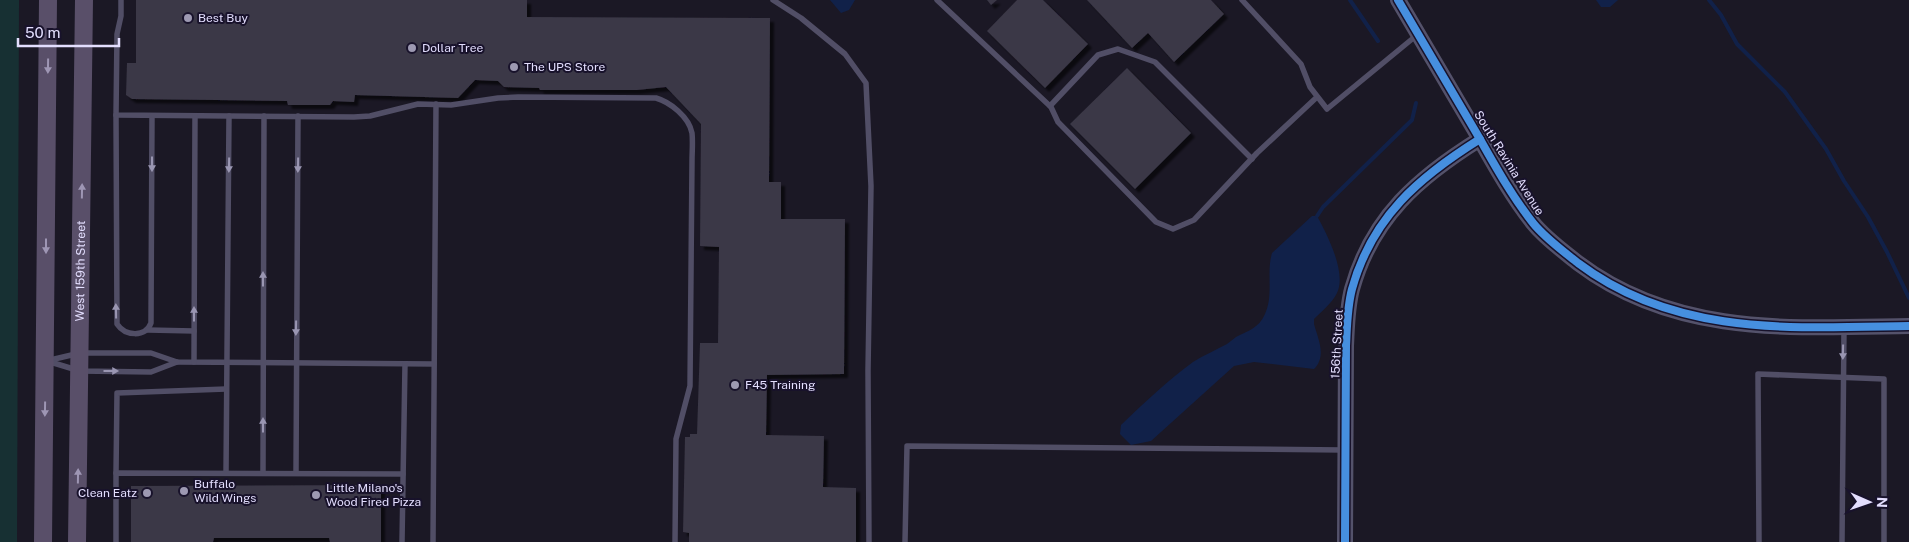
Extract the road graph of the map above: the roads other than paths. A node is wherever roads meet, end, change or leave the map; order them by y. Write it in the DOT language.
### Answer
graph roads {
  1 [pos="48,0"];
  2 [pos="84,0"];
  3 [pos="121,0"];
  4 [pos="773,0"];
  5 [pos="937,0"];
  6 [pos="1242,0"];
  7 [pos="1398,0"];
  8 [pos="1418,34"];
  9 [pos="1318,97"];
  10 [pos="436,104"];
  11 [pos="1050,106"];
  12 [pos="116,116"];
  13 [pos="152,116"];
  14 [pos="194,116"];
  15 [pos="229,116"];
  16 [pos="264,116"];
  17 [pos="298,116"];
  18 [pos="1480,139"];
  19 [pos="1252,159"];
  20 [pos="1909,326"];
  21 [pos="1844,327"];
  22 [pos="148,330"];
  23 [pos="194,331"];
  24 [pos="80,352"];
  25 [pos="46,361"];
  26 [pos="177,362"];
  27 [pos="194,362"];
  28 [pos="226,362"];
  29 [pos="262,363"];
  30 [pos="295,363"];
  31 [pos="405,364"];
  32 [pos="434,364"];
  33 [pos="80,371"];
  34 [pos="1843,378"];
  35 [pos="226,389"];
  36 [pos="1346,450"];
  37 [pos="116,472"];
  38 [pos="226,473"];
  39 [pos="263,473"];
  40 [pos="296,473"];
  41 [pos="404,474"];
  42 [pos="43,542"];
  43 [pos="77,542"];
  44 [pos="116,542"];
  45 [pos="402,542"];
  46 [pos="433,542"];
  47 [pos="675,542"];
  48 [pos="868,542"];
  49 [pos="905,542"];
  50 [pos="1345,542"];
  51 [pos="1759,542"];
  52 [pos="1842,542"];
  53 [pos="1884,542"];
  1 -- 25 [label="main road, one-way"];
  24 -- 2 [label="main road, West 159th Street, one-way"];
  3 -- 12 [label="lane"];
  4 -- 48 [label="lane"];
  5 -- 11 [label="lane"];
  6 -- 9 [label="lane"];
  7 -- 8 [label="street, South Ravinia Avenue"];
  8 -- 9 [label="lane"];
  8 -- 18 [label="street, South Ravinia Avenue"];
  9 -- 19 [label="lane"];
  10 -- 17 [label="lane"];
  10 -- 32 [label="lane"];
  10 -- 47 [label="lane"];
  11 -- 19 [label="lane"];
  11 -- 19 [label="lane"];
  12 -- 13 [label="lane"];
  22 -- 12 [label="lane, one-way"];
  13 -- 14 [label="lane"];
  13 -- 22 [label="lane, one-way"];
  14 -- 15 [label="lane"];
  23 -- 14 [label="lane, one-way"];
  15 -- 16 [label="lane"];
  15 -- 28 [label="lane, one-way"];
  16 -- 17 [label="lane"];
  29 -- 16 [label="lane, one-way"];
  17 -- 30 [label="lane, one-way"];
  18 -- 21 [label="street, South Ravinia Avenue"];
  18 -- 36 [label="street, 156th Street"];
  20 -- 21 [label="street, South Ravinia Avenue"];
  21 -- 34 [label="lane, one-way"];
  22 -- 23 [label="lane"];
  23 -- 27 [label="lane"];
  24 -- 25 [label="lane"];
  24 -- 26 [label="lane"];
  24 -- 33 [label="main road, West 159th Street"];
  25 -- 33 [label="lane"];
  25 -- 42 [label="main road, one-way"];
  26 -- 27 [label="lane"];
  33 -- 26 [label="lane, one-way"];
  27 -- 28 [label="lane"];
  28 -- 29 [label="lane"];
  28 -- 35 [label="lane"];
  29 -- 30 [label="lane"];
  39 -- 29 [label="lane, one-way"];
  30 -- 31 [label="lane"];
  30 -- 40 [label="lane"];
  31 -- 32 [label="lane"];
  31 -- 41 [label="lane"];
  32 -- 46 [label="lane"];
  43 -- 33 [label="main road, West 159th Street, one-way"];
  34 -- 51 [label="lane"];
  34 -- 52 [label="lane"];
  34 -- 53 [label="lane"];
  35 -- 37 [label="lane"];
  35 -- 38 [label="lane"];
  36 -- 49 [label="lane"];
  36 -- 50 [label="street, 156th Street"];
  37 -- 38 [label="lane"];
  37 -- 44 [label="lane"];
  38 -- 39 [label="lane"];
  39 -- 40 [label="lane"];
  40 -- 41 [label="lane"];
  41 -- 45 [label="lane"];
}
